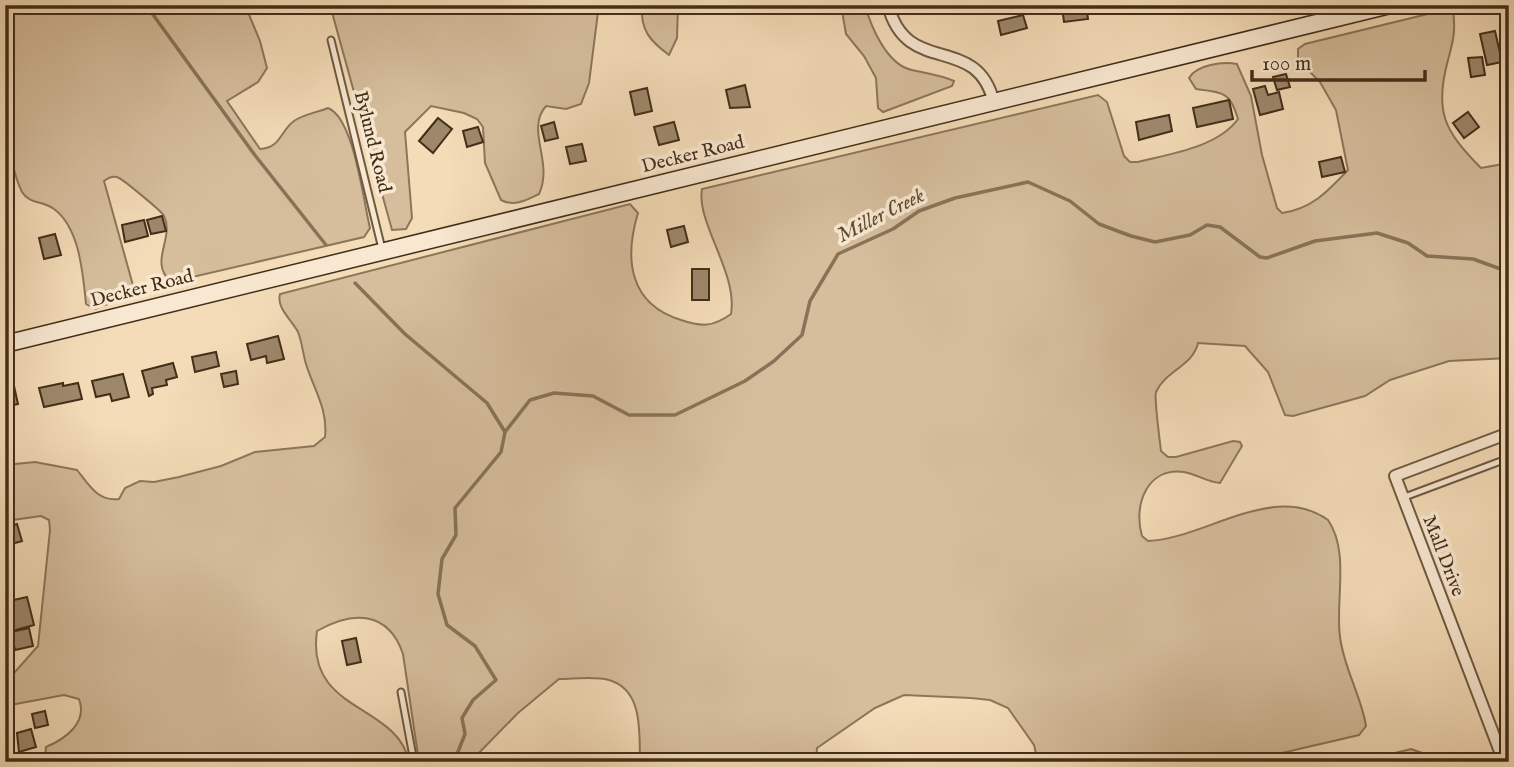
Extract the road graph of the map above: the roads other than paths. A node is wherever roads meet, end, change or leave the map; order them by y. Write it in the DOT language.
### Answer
graph roads {
  1 [pos="888,5"];
  2 [pos="1390,5"];
  3 [pos="331,40"];
  4 [pos="994,103"];
  5 [pos="383,252"];
  6 [pos="5,344"];
  7 [pos="1509,433"];
  8 [pos="1509,458"];
  9 [pos="1402,498"];
  10 [pos="401,692"];
  11 [pos="414,762"];
  12 [pos="1504,762"];
  1 -- 4 [label="street"];
  2 -- 4 [label="street, Decker Road"];
  3 -- 5 [label="lane, Bylund Road"];
  4 -- 5 [label="street, Decker Road"];
  5 -- 6 [label="street, Decker Road"];
  7 -- 9 [label="street, Mall Drive"];
  8 -- 9 [label="lane"];
  9 -- 12 [label="street, Mall Drive"];
  10 -- 11 [label="lane"];
}
